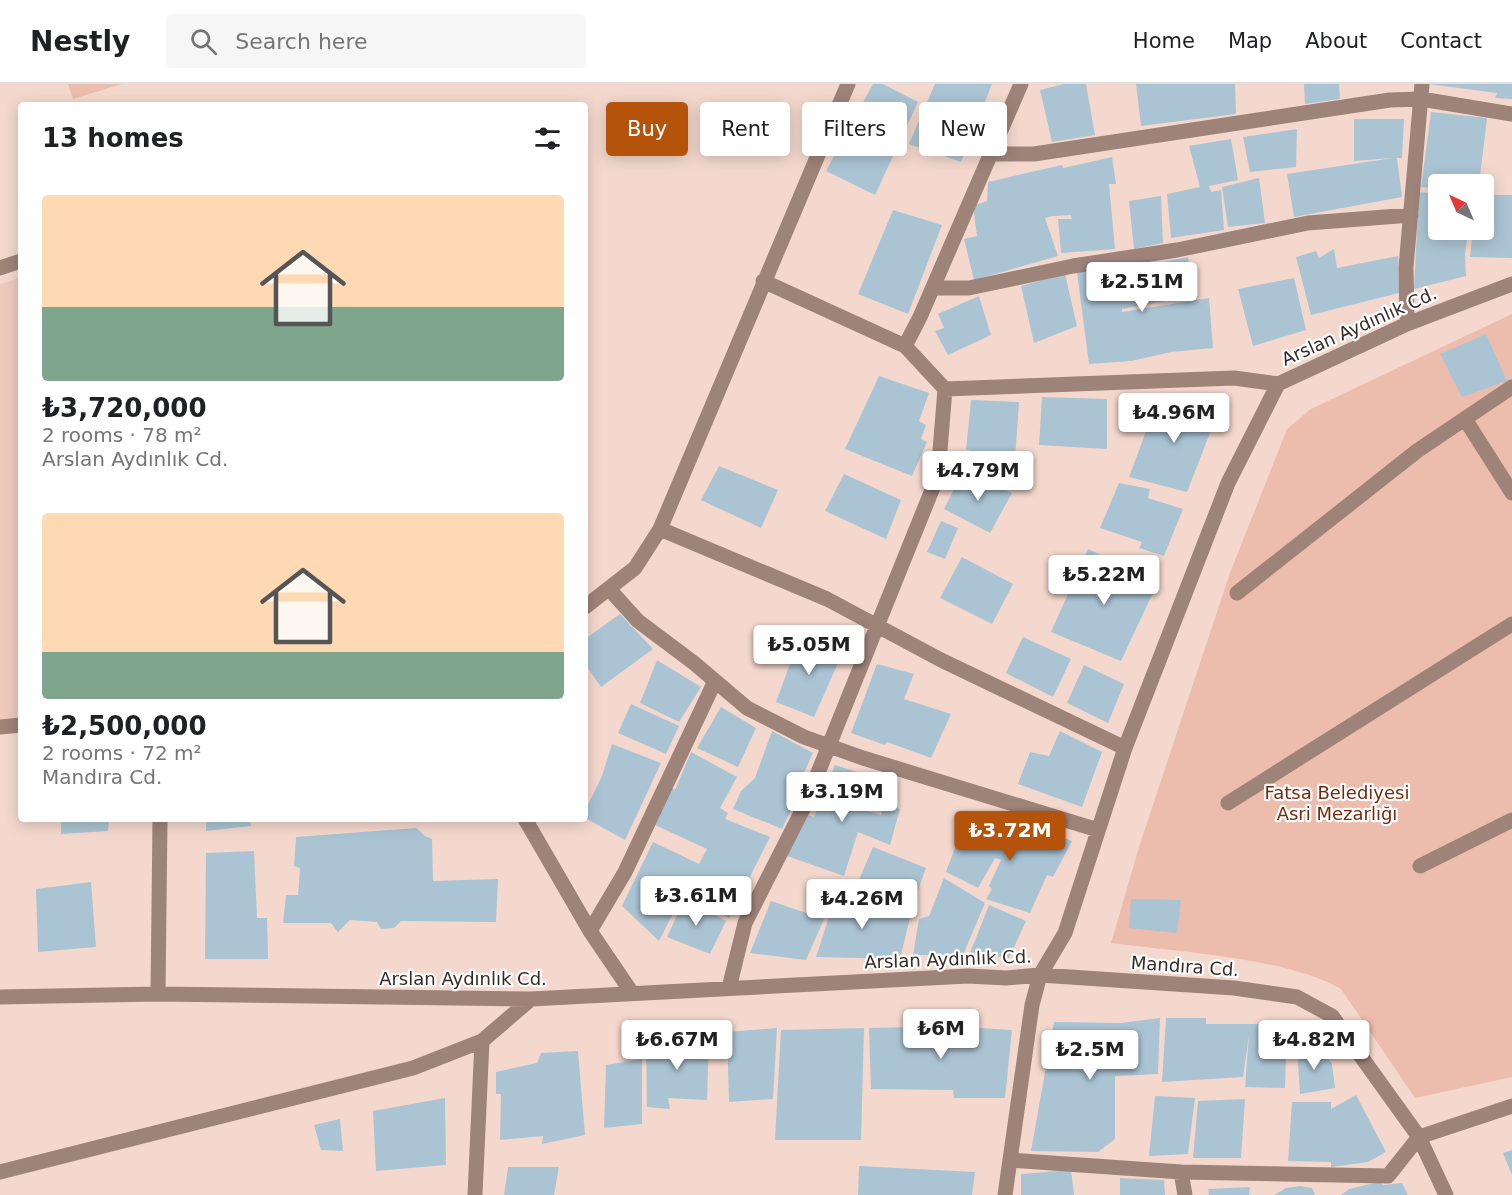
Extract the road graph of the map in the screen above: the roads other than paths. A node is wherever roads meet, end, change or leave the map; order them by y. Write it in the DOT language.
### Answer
graph roads {
  1 [pos="848,84"];
  2 [pos="1021,84"];
  3 [pos="1421,91"];
  4 [pos="1512,114"];
  5 [pos="1007,117"];
  6 [pos="1007,154"];
  7 [pos="990,156"];
  8 [pos="1411,215"];
  9 [pos="18,262"];
  10 [pos="0,268"];
  11 [pos="763,281"];
  12 [pos="1512,284"];
  13 [pos="933,288"];
  14 [pos="1407,324"];
  15 [pos="905,346"];
  16 [pos="1278,384"];
  17 [pos="1512,387"];
  18 [pos="945,389"];
  19 [pos="1465,419"];
  20 [pos="1512,494"];
  21 [pos="660,529"];
  22 [pos="610,590"];
  23 [pos="1238,593"];
  24 [pos="588,605"];
  25 [pos="1512,624"];
  26 [pos="877,627"];
  27 [pos="716,681"];
  28 [pos="18,726"];
  29 [pos="0,727"];
  30 [pos="828,745"];
  31 [pos="1125,748"];
  32 [pos="1228,803"];
  33 [pos="1512,820"];
  34 [pos="160,822"];
  35 [pos="527,822"];
  36 [pos="1098,830"];
  37 [pos="1420,866"];
  38 [pos="590,931"];
  39 [pos="1040,975"];
  40 [pos="729,988"];
  41 [pos="632,993"];
  42 [pos="158,994"];
  43 [pos="0,997"];
  44 [pos="531,999"];
  45 [pos="482,1041"];
  46 [pos="1512,1106"];
  47 [pos="1419,1137"];
  48 [pos="1010,1160"];
  49 [pos="0,1172"];
  50 [pos="1181,1172"];
  51 [pos="475,1195"];
  52 [pos="1005,1195"];
  53 [pos="1185,1195"];
  54 [pos="1446,1195"];
  1 -- 11 [label="street"];
  2 -- 5 [label="street"];
  3 -- 4 [label="street"];
  3 -- 6 [label="street"];
  3 -- 8 [label="street"];
  7 -- 13 [label="street"];
  8 -- 13 [label="street"];
  8 -- 14 [label="street"];
  9 -- 10 [label="street"];
  11 -- 15 [label="street"];
  11 -- 21 [label="street"];
  12 -- 14 [label="street, Arslan Aydınlık Cd."];
  13 -- 15 [label="street"];
  14 -- 16 [label="street, Arslan Aydınlık Cd."];
  15 -- 18 [label="street"];
  16 -- 18 [label="street"];
  16 -- 31 [label="street, Arslan Aydınlık Cd."];
  17 -- 19 [label="street"];
  18 -- 26 [label="street"];
  19 -- 20 [label="street"];
  19 -- 23 [label="street"];
  21 -- 22 [label="street"];
  21 -- 26 [label="street"];
  22 -- 24 [label="street"];
  22 -- 27 [label="street"];
  25 -- 32 [label="street"];
  26 -- 30 [label="street"];
  26 -- 31 [label="street"];
  27 -- 30 [label="street"];
  27 -- 38 [label="street"];
  28 -- 29 [label="street"];
  30 -- 36 [label="street"];
  30 -- 40 [label="street"];
  31 -- 36 [label="street, Arslan Aydınlık Cd."];
  33 -- 37 [label="street"];
  34 -- 42 [label="street"];
  35 -- 38 [label="street"];
  36 -- 39 [label="street, Arslan Aydınlık Cd."];
  38 -- 41 [label="street"];
  39 -- 40 [label="street, Arslan Aydınlık Cd."];
  39 -- 47 [label="street, Mandıra Cd."];
  39 -- 48 [label="street"];
  40 -- 41 [label="street, Arslan Aydınlık Cd."];
  41 -- 44 [label="street, Arslan Aydınlık Cd."];
  42 -- 43 [label="street, Arslan Aydınlık Cd."];
  42 -- 44 [label="street, Arslan Aydınlık Cd."];
  44 -- 45 [label="street"];
  45 -- 49 [label="street"];
  45 -- 51 [label="street"];
  46 -- 47 [label="street"];
  47 -- 50 [label="street"];
  47 -- 54 [label="street, Mandıra Cd."];
  48 -- 50 [label="street"];
  48 -- 52 [label="street"];
  50 -- 53 [label="street"];
}
